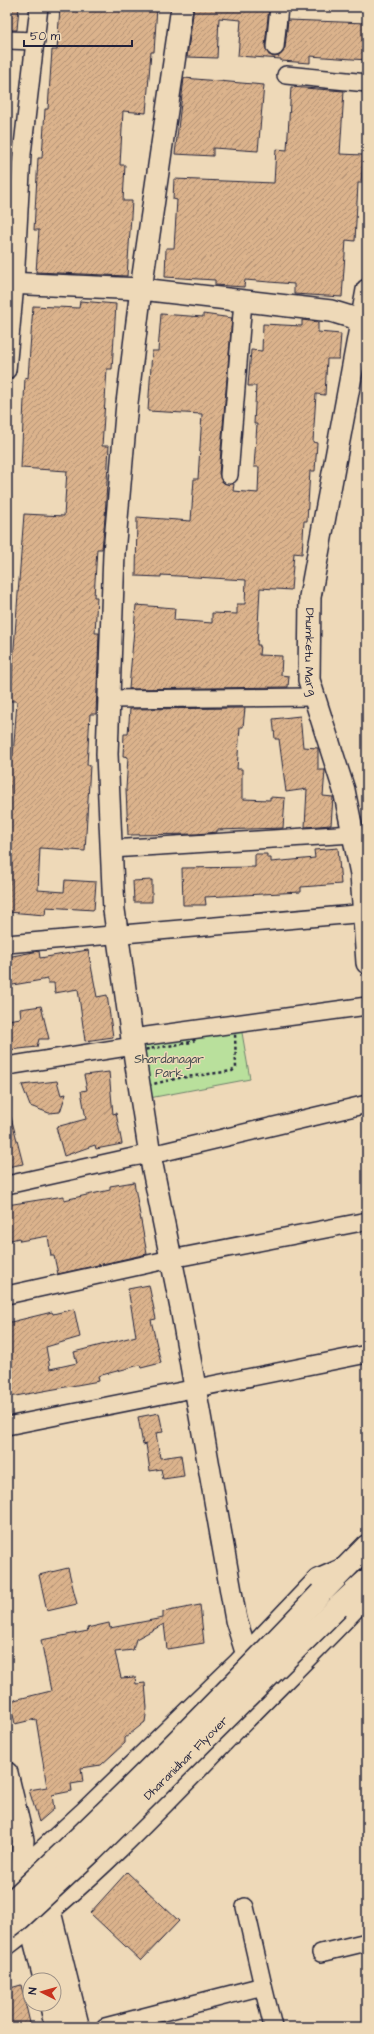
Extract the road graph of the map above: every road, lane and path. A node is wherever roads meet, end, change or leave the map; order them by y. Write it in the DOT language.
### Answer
graph roads {
  1 [pos="39,7"];
  2 [pos="182,7"];
  3 [pos="279,7"];
  4 [pos="7,40"];
  5 [pos="36,42"];
  6 [pos="275,47"];
  7 [pos="286,75"];
  8 [pos="367,83"];
  9 [pos="14,153"];
  10 [pos="11,283"];
  11 [pos="141,289"];
  12 [pos="367,290"];
  13 [pos="243,301"];
  14 [pos="365,322"];
  15 [pos="7,370"];
  16 [pos="228,475"];
  17 [pos="314,697"];
  18 [pos="109,699"];
  19 [pos="353,834"];
  20 [pos="111,849"];
  21 [pos="365,913"];
  22 [pos="117,935"];
  23 [pos="7,944"];
  24 [pos="367,963"];
  25 [pos="367,1006"];
  26 [pos="136,1045"];
  27 [pos="7,1066"];
  28 [pos="367,1104"];
  29 [pos="150,1155"];
  30 [pos="7,1185"];
  31 [pos="367,1221"];
  32 [pos="171,1259"];
  33 [pos="7,1295"];
  34 [pos="367,1354"];
  35 [pos="194,1388"];
  36 [pos="7,1426"];
  37 [pos="367,1546"];
  38 [pos="342,1569"];
  39 [pos="364,1582"];
  40 [pos="330,1600"];
  41 [pos="247,1655"];
  42 [pos="7,1773"];
  43 [pos="11,1805"];
  44 [pos="21,1871"];
  45 [pos="7,1906"];
  46 [pos="245,1907"];
  47 [pos="50,1909"];
  48 [pos="31,1926"];
  49 [pos="7,1928"];
  50 [pos="367,1942"];
  51 [pos="7,1944"];
  52 [pos="321,1953"];
  53 [pos="43,1972"];
  54 [pos="263,1986"];
  55 [pos="53,2012"];
  56 [pos="56,2027"];
  57 [pos="78,2027"];
  58 [pos="105,2027"];
  59 [pos="272,2027"];
  1 -- 5 [label="street"];
  2 -- 11 [label="street"];
  3 -- 6 [label="street"];
  4 -- 5 [label="street"];
  5 -- 9 [label="street"];
  7 -- 8 [label="street"];
  9 -- 10 [label="street"];
  10 -- 11 [label="street"];
  10 -- 15 [label="street"];
  11 -- 13 [label="street"];
  11 -- 18 [label="street"];
  12 -- 14 [label="street, Dhumketu Marg"];
  13 -- 14 [label="street"];
  13 -- 16 [label="street"];
  14 -- 17 [label="street, Dhumketu Marg"];
  17 -- 18 [label="street"];
  17 -- 19 [label="street, Dhumketu Marg"];
  18 -- 20 [label="street"];
  19 -- 20 [label="street"];
  19 -- 21 [label="street, Dhumketu Marg"];
  20 -- 22 [label="street"];
  21 -- 22 [label="street"];
  21 -- 24 [label="street, Dhumketu Marg"];
  22 -- 23 [label="street"];
  22 -- 26 [label="street"];
  25 -- 26 [label="street"];
  26 -- 26 [label="path"];
  26 -- 27 [label="street"];
  26 -- 29 [label="street"];
  28 -- 29 [label="street"];
  29 -- 30 [label="street"];
  29 -- 32 [label="street"];
  31 -- 32 [label="street"];
  32 -- 33 [label="street"];
  32 -- 35 [label="street"];
  34 -- 35 [label="street"];
  35 -- 36 [label="street"];
  35 -- 41 [label="street"];
  37 -- 38 [label="main road, Dharanidhar Flyover"];
  38 -- 40 [label="main road, Dharanidhar Flyover"];
  38 -- 41 [label="street"];
  39 -- 40 [label="main road, Dharanidhar Flyover"];
  39 -- 47 [label="street"];
  40 -- 45 [label="main road, Dharanidhar Flyover, bridge"];
  40 -- 49 [label="main road, Dharanidhar Flyover, bridge"];
  41 -- 44 [label="street"];
  42 -- 43 [label="street"];
  43 -- 44 [label="street"];
  44 -- 47 [label="main road"];
  44 -- 48 [label="main road"];
  46 -- 54 [label="street"];
  47 -- 48 [label="street"];
  47 -- 57 [label="main road"];
  48 -- 51 [label="street"];
  48 -- 53 [label="main road"];
  50 -- 52 [label="street"];
  54 -- 58 [label="street"];
  54 -- 59 [label="street"];
  55 -- 56 [label="main road"];
}
